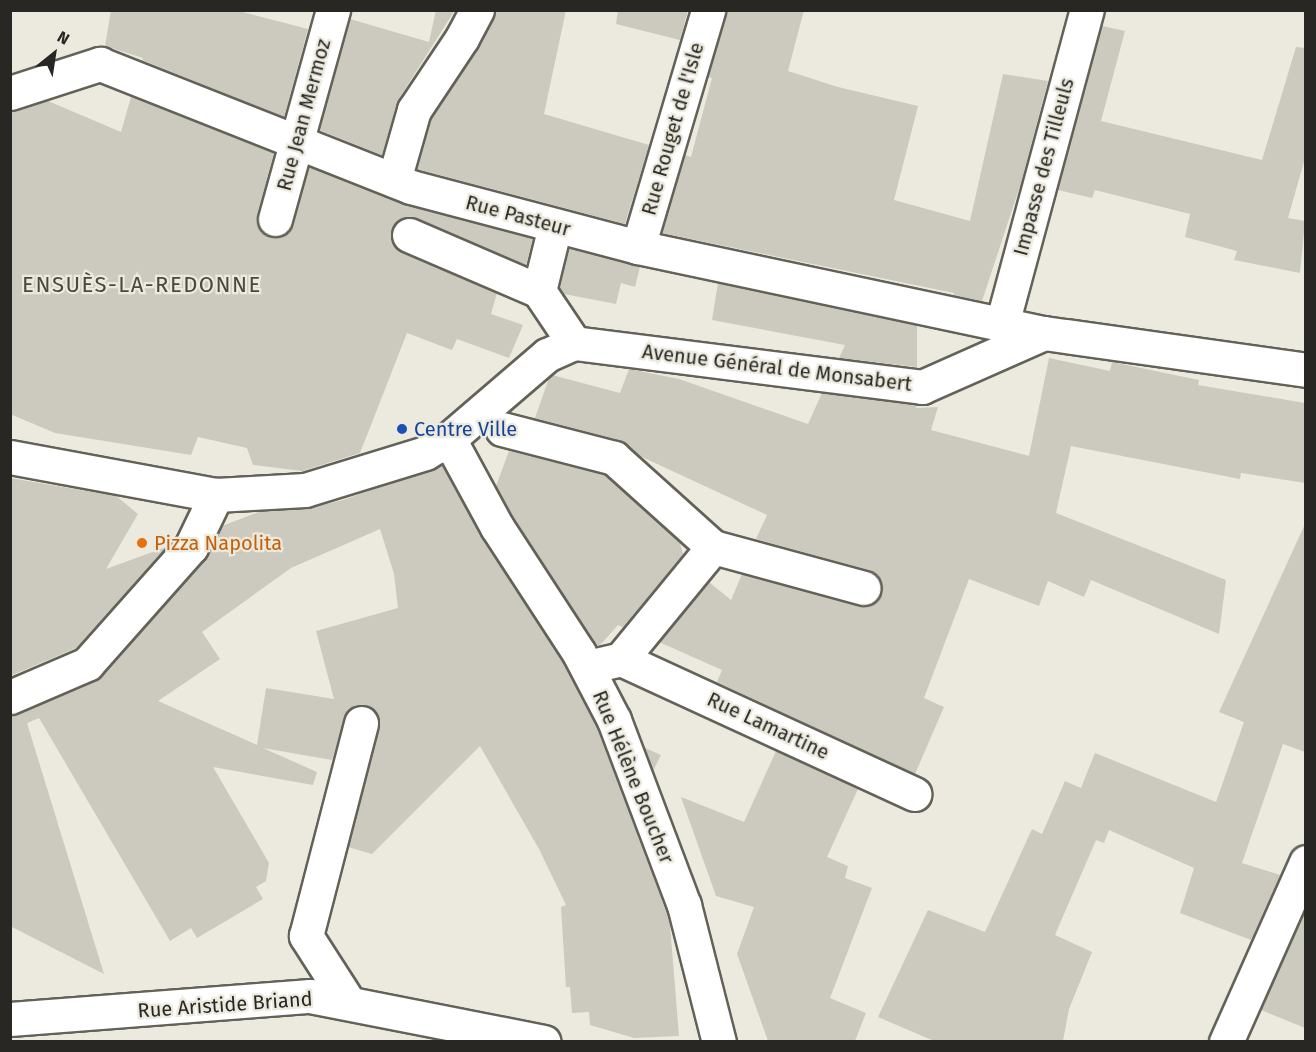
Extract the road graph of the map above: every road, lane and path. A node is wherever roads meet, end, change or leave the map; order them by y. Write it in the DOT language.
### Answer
graph roads {
  1 [pos="333,10"];
  2 [pos="477,10"];
  3 [pos="708,10"];
  4 [pos="1087,10"];
  5 [pos="10,93"];
  6 [pos="297,140"];
  7 [pos="394,180"];
  8 [pos="275,219"];
  9 [pos="555,226"];
  10 [pos="409,235"];
  11 [pos="638,247"];
  12 [pos="539,291"];
  13 [pos="1002,324"];
  14 [pos="1044,333"];
  15 [pos="574,343"];
  16 [pos="1305,370"];
  17 [pos="502,429"];
  18 [pos="449,439"];
  19 [pos="10,457"];
  20 [pos="216,495"];
  21 [pos="713,547"];
  22 [pos="864,588"];
  23 [pos="621,659"];
  24 [pos="586,667"];
  25 [pos="10,697"];
  26 [pos="361,723"];
  27 [pos="914,794"];
  28 [pos="1305,862"];
  29 [pos="349,1003"];
  30 [pos="10,1019"];
  31 [pos="471,1035"];
  32 [pos="544,1041"];
  33 [pos="719,1041"];
  34 [pos="1226,1041"];
  1 -- 6 [label="street, Rue Jean Mermoz"];
  2 -- 7 [label="street"];
  3 -- 11 [label="street, Rue Rouget de l'Isle"];
  4 -- 13 [label="street, Impasse des Tilleuls"];
  5 -- 6 [label="street, Rue Pasteur"];
  6 -- 7 [label="street, Rue Pasteur"];
  6 -- 8 [label="street, Rue Jean Mermoz"];
  7 -- 9 [label="street, Rue Pasteur"];
  9 -- 11 [label="street, Rue Pasteur"];
  9 -- 12 [label="street"];
  10 -- 12 [label="street"];
  11 -- 13 [label="street, Rue Pasteur"];
  12 -- 15 [label="street"];
  13 -- 14 [label="street, Rue Pasteur"];
  14 -- 15 [label="street, Avenue Général de Monsabert"];
  14 -- 16 [label="street"];
  15 -- 18 [label="street"];
  17 -- 21 [label="street"];
  18 -- 20 [label="street"];
  18 -- 24 [label="street, Rue Hélène Boucher"];
  19 -- 20 [label="street"];
  20 -- 25 [label="street"];
  21 -- 22 [label="street"];
  21 -- 23 [label="street"];
  23 -- 24 [label="street"];
  23 -- 27 [label="street, Rue Lamartine"];
  24 -- 33 [label="street, Rue Hélène Boucher"];
  26 -- 29 [label="street"];
  28 -- 34 [label="street"];
  29 -- 30 [label="street, Rue Aristide Briand"];
  29 -- 31 [label="street, Rue Aristide Briand"];
  31 -- 32 [label="street, Rue Aristide Briand"];
}
